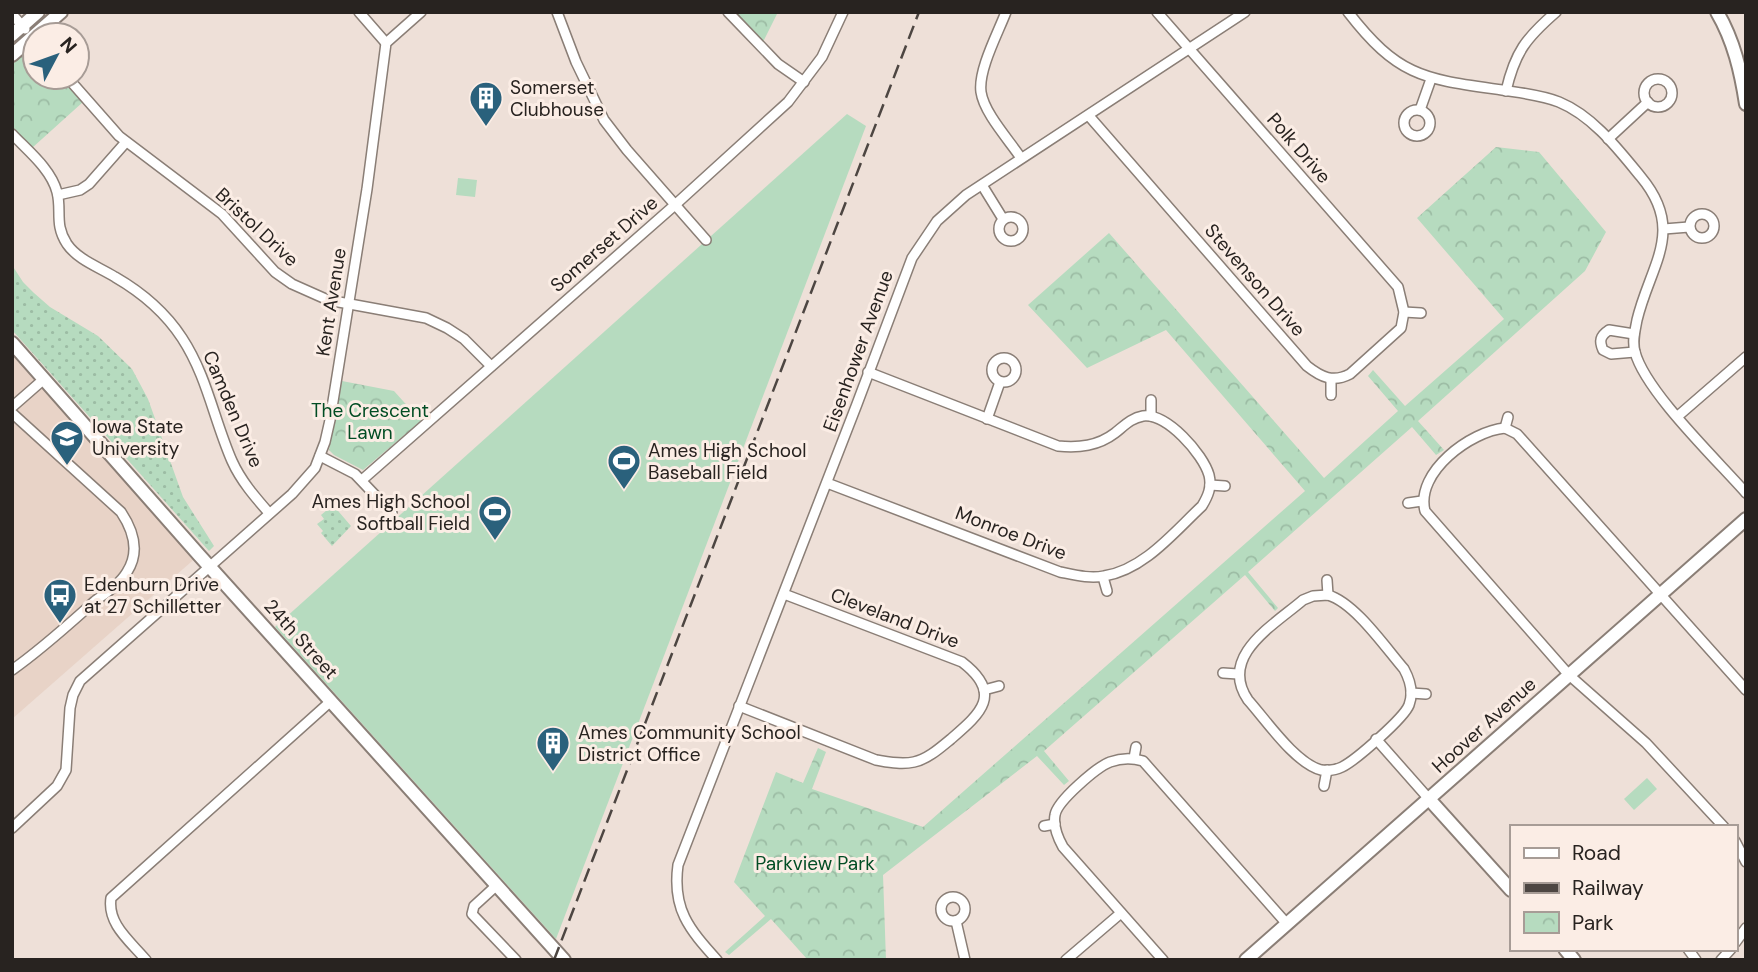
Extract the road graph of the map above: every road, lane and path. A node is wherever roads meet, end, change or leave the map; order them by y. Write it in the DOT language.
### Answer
graph roads {
  1 [pos="38,12"];
  2 [pos="359,12"];
  3 [pos="421,12"];
  4 [pos="557,12"];
  5 [pos="728,12"];
  6 [pos="843,12"];
  7 [pos="1006,12"];
  8 [pos="1157,12"];
  9 [pos="1245,12"];
  10 [pos="1348,12"];
  11 [pos="1556,12"];
  12 [pos="1717,12"];
  13 [pos="12,15"];
  14 [pos="17,31"];
  15 [pos="386,43"];
  16 [pos="1189,49"];
  17 [pos="1742,60"];
  18 [pos="1431,79"];
  19 [pos="804,82"];
  20 [pos="80,91"];
  21 [pos="1506,91"];
  22 [pos="1648,102"];
  23 [pos="1746,104"];
  24 [pos="1420,110"];
  25 [pos="1089,116"];
  26 [pos="12,134"];
  27 [pos="1608,139"];
  28 [pos="126,142"];
  29 [pos="1021,158"];
  30 [pos="982,185"];
  31 [pos="58,195"];
  32 [pos="676,204"];
  33 [pos="1003,219"];
  34 [pos="1689,227"];
  35 [pos="1664,229"];
  36 [pos="706,240"];
  37 [pos="350,303"];
  38 [pos="1404,312"];
  39 [pos="1420,313"];
  40 [pos="1634,334"];
  41 [pos="12,343"];
  42 [pos="1635,352"];
  43 [pos="1746,357"];
  44 [pos="491,366"];
  45 [pos="867,372"];
  46 [pos="44,379"];
  47 [pos="1331,379"];
  48 [pos="1000,382"];
  49 [pos="1331,395"];
  50 [pos="1151,400"];
  51 [pos="12,410"];
  52 [pos="1151,416"];
  53 [pos="1678,416"];
  54 [pos="1508,417"];
  55 [pos="987,419"];
  56 [pos="1505,428"];
  57 [pos="320,456"];
  58 [pos="362,480"];
  59 [pos="827,483"];
  60 [pos="1210,485"];
  61 [pos="1225,486"];
  62 [pos="1746,493"];
  63 [pos="1422,501"];
  64 [pos="1408,503"];
  65 [pos="269,513"];
  66 [pos="392,513"];
  67 [pos="1746,519"];
  68 [pos="210,567"];
  69 [pos="1103,577"];
  70 [pos="1328,580"];
  71 [pos="1107,591"];
  72 [pos="784,594"];
  73 [pos="1328,595"];
  74 [pos="1659,595"];
  75 [pos="12,670"];
  76 [pos="1223,673"];
  77 [pos="1238,674"];
  78 [pos="1569,675"];
  79 [pos="999,686"];
  80 [pos="984,690"];
  81 [pos="1746,690"];
  82 [pos="1411,693"];
  83 [pos="1426,694"];
  84 [pos="331,701"];
  85 [pos="739,706"];
  86 [pos="1377,739"];
  87 [pos="1136,747"];
  88 [pos="1134,758"];
  89 [pos="1327,770"];
  90 [pos="1324,786"];
  91 [pos="1429,799"];
  92 [pos="1055,824"];
  93 [pos="1722,825"];
  94 [pos="1044,826"];
  95 [pos="12,828"];
  96 [pos="1737,845"];
  97 [pos="1746,862"];
  98 [pos="497,885"];
  99 [pos="1510,889"];
  100 [pos="1121,913"];
  101 [pos="956,921"];
  102 [pos="1287,924"];
  103 [pos="715,959"];
  104 [pos="146,960"];
  105 [pos="516,960"];
  106 [pos="564,960"];
  107 [pos="965,960"];
  108 [pos="1066,960"];
  109 [pos="1163,960"];
  110 [pos="1246,960"];
  1 -- 14 [label="main road"];
  2 -- 15 [label="street"];
  3 -- 15 [label="street"];
  4 -- 32 [label="street"];
  5 -- 19 [label="street"];
  6 -- 19 [label="street, Somerset Drive"];
  7 -- 29 [label="street"];
  8 -- 16 [label="street, Polk Drive"];
  9 -- 16 [label="street, Eisenhower Avenue"];
  10 -- 18 [label="street"];
  11 -- 21 [label="street"];
  12 -- 17 [label="main road"];
  13 -- 14 [label="street"];
  15 -- 37 [label="street, Kent Avenue"];
  16 -- 25 [label="street, Eisenhower Avenue"];
  16 -- 38 [label="street, Polk Drive"];
  17 -- 23 [label="main road"];
  18 -- 21 [label="street"];
  18 -- 24 [label="street"];
  19 -- 32 [label="street, Somerset Drive"];
  20 -- 28 [label="street, Bristol Drive"];
  21 -- 27 [label="street"];
  22 -- 27 [label="street"];
  25 -- 29 [label="street, Eisenhower Avenue"];
  25 -- 47 [label="street, Stevenson Drive"];
  26 -- 31 [label="street, Camden Drive"];
  27 -- 35 [label="street"];
  28 -- 31 [label="street"];
  28 -- 37 [label="street, Bristol Drive"];
  29 -- 30 [label="street, Eisenhower Avenue"];
  30 -- 33 [label="street"];
  30 -- 45 [label="street, Eisenhower Avenue"];
  31 -- 65 [label="street, Camden Drive"];
  32 -- 36 [label="street"];
  32 -- 44 [label="street, Somerset Drive"];
  34 -- 35 [label="street"];
  35 -- 40 [label="street"];
  37 -- 44 [label="street, Bristol Drive"];
  37 -- 57 [label="street, Kent Avenue"];
  38 -- 39 [label="street"];
  38 -- 47 [label="street"];
  40 -- 42 [label="street"];
  40 -- 42 [label="street"];
  41 -- 46 [label="main road, 24th Street"];
  42 -- 53 [label="street"];
  43 -- 53 [label="street"];
  44 -- 58 [label="street, Somerset Drive"];
  45 -- 55 [label="street"];
  45 -- 59 [label="street, Eisenhower Avenue"];
  46 -- 51 [label="street"];
  46 -- 68 [label="main road, 24th Street"];
  47 -- 49 [label="street"];
  48 -- 55 [label="street"];
  50 -- 52 [label="street"];
  51 -- 75 [label="street"];
  52 -- 55 [label="street"];
  52 -- 60 [label="street"];
  53 -- 62 [label="street"];
  54 -- 56 [label="street"];
  56 -- 63 [label="street"];
  56 -- 74 [label="street"];
  57 -- 58 [label="street"];
  57 -- 65 [label="street, Kent Avenue"];
  58 -- 66 [label="street"];
  59 -- 69 [label="street, Monroe Drive"];
  59 -- 72 [label="street, Eisenhower Avenue"];
  60 -- 61 [label="street"];
  60 -- 69 [label="street"];
  63 -- 64 [label="street"];
  63 -- 78 [label="street"];
  65 -- 68 [label="street, Kent Avenue"];
  67 -- 74 [label="main road, Hoover Avenue"];
  68 -- 84 [label="main road, 24th Street"];
  68 -- 95 [label="street, Kent Avenue"];
  69 -- 71 [label="street"];
  70 -- 73 [label="street"];
  72 -- 80 [label="street, Cleveland Drive"];
  72 -- 85 [label="street, Eisenhower Avenue"];
  73 -- 77 [label="street"];
  73 -- 82 [label="street"];
  74 -- 78 [label="main road, Hoover Avenue"];
  74 -- 81 [label="street"];
  76 -- 77 [label="street"];
  77 -- 89 [label="street"];
  78 -- 91 [label="main road, Hoover Avenue"];
  78 -- 93 [label="street"];
  79 -- 80 [label="street"];
  80 -- 85 [label="street"];
  82 -- 83 [label="street"];
  82 -- 86 [label="street"];
  84 -- 98 [label="main road, 24th Street"];
  84 -- 104 [label="street"];
  85 -- 103 [label="street, Eisenhower Avenue"];
  86 -- 89 [label="street"];
  86 -- 91 [label="street"];
  87 -- 88 [label="street"];
  88 -- 92 [label="street"];
  88 -- 102 [label="street"];
  89 -- 90 [label="street"];
  91 -- 99 [label="main road"];
  91 -- 102 [label="main road, Hoover Avenue"];
  92 -- 94 [label="street"];
  92 -- 100 [label="street"];
  96 -- 97 [label="street"];
  98 -- 105 [label="street"];
  98 -- 106 [label="main road, 24th Street"];
  100 -- 108 [label="street"];
  100 -- 109 [label="street"];
  101 -- 107 [label="street"];
  102 -- 110 [label="main road, Hoover Avenue"];
}
